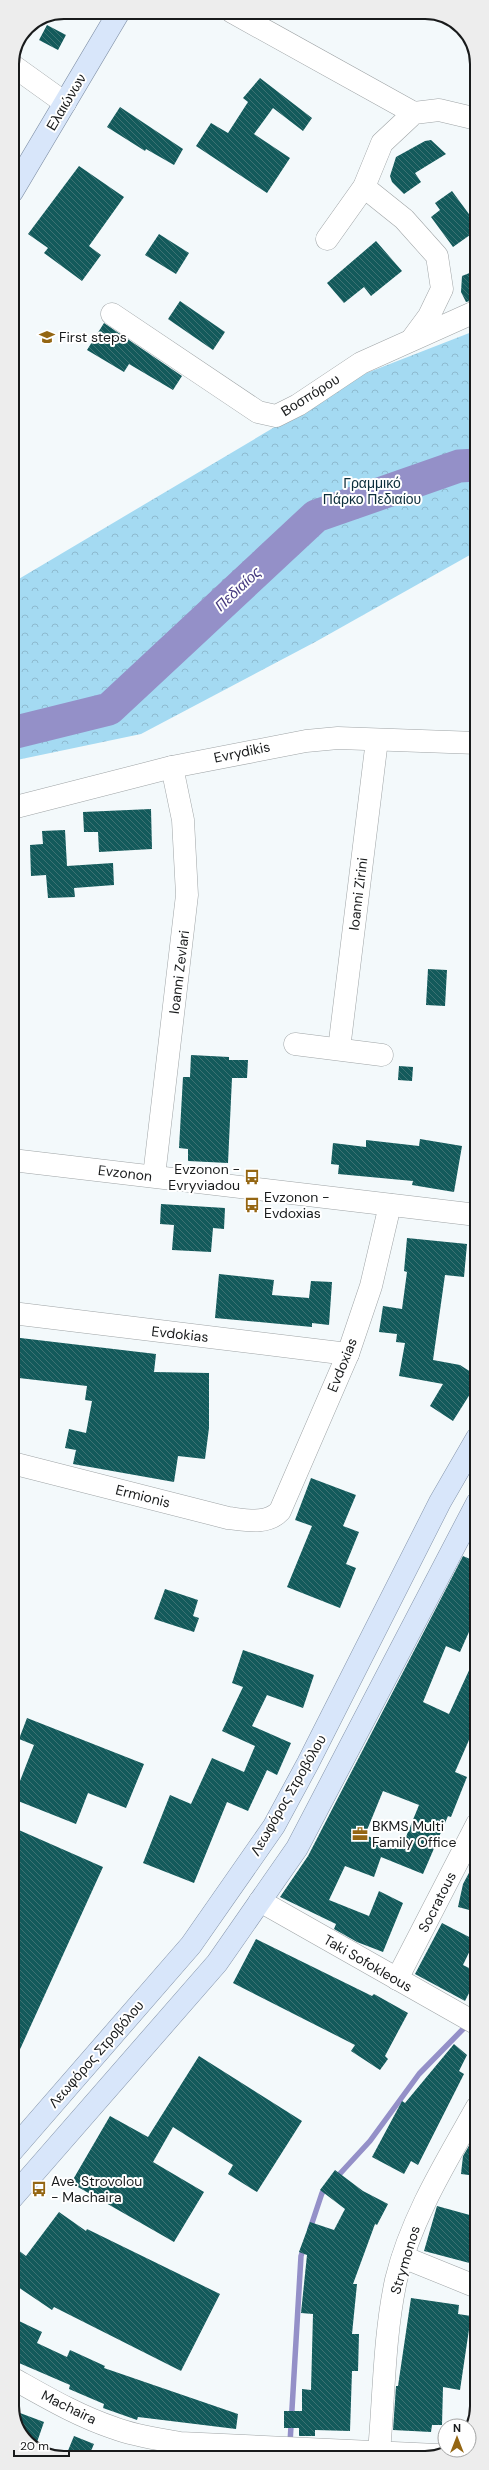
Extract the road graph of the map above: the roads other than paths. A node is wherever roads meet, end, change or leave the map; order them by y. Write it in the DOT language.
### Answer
graph roads {
  1 [pos="115,19"];
  2 [pos="245,19"];
  3 [pos="19,70"];
  4 [pos="65,103"];
  5 [pos="414,113"];
  6 [pos="470,118"];
  7 [pos="19,178"];
  8 [pos="364,186"];
  9 [pos="326,239"];
  10 [pos="112,314"];
  11 [pos="470,314"];
  12 [pos="412,340"];
  13 [pos="377,740"];
  14 [pos="470,743"];
  15 [pos="172,768"];
  16 [pos="19,806"];
  17 [pos="295,1044"];
  18 [pos="339,1049"];
  19 [pos="382,1056"];
  20 [pos="19,1161"];
  21 [pos="154,1176"];
  22 [pos="390,1205"];
  23 [pos="470,1212"];
  24 [pos="19,1314"];
  25 [pos="348,1354"];
  26 [pos="470,1450"];
  27 [pos="19,1465"];
  28 [pos="470,1516"];
  29 [pos="274,1517"];
  30 [pos="470,1838"];
  31 [pos="260,1900"];
  32 [pos="397,1979"];
  33 [pos="470,2020"];
  34 [pos="470,2120"];
  35 [pos="19,2142"];
  36 [pos="19,2190"];
  37 [pos="403,2257"];
  38 [pos="470,2284"];
  39 [pos="19,2382"];
  40 [pos="353,2451"];
  41 [pos="379,2451"];
  1 -- 4 [label="main road, Ελαιώνων"];
  2 -- 5 [label="street"];
  3 -- 4 [label="street"];
  4 -- 7 [label="main road, Ελαιώνων"];
  5 -- 6 [label="street"];
  5 -- 8 [label="street"];
  8 -- 9 [label="street"];
  8 -- 12 [label="street"];
  10 -- 12 [label="street, Βοσπόρου"];
  11 -- 12 [label="street, Βοσπόρου"];
  13 -- 14 [label="street, Evrydikis"];
  13 -- 15 [label="street, Evrydikis"];
  13 -- 18 [label="street, Ioanni Zirini"];
  15 -- 16 [label="street, Evrydikis"];
  15 -- 21 [label="street, Ioanni Zevlari"];
  17 -- 18 [label="street"];
  18 -- 19 [label="street"];
  20 -- 21 [label="street, Evzonon"];
  21 -- 22 [label="street, Evzonon"];
  22 -- 23 [label="street, Evzonon"];
  22 -- 25 [label="street, Evdoxias"];
  24 -- 25 [label="street, Evdokias"];
  25 -- 29 [label="street, Evdoxias"];
  26 -- 35 [label="main road, Λεωφόρος Στροβόλου"];
  27 -- 29 [label="street, Ermionis"];
  28 -- 31 [label="main road, Λεωφόρος Στροβόλου"];
  30 -- 32 [label="street, Socratous"];
  31 -- 32 [label="street, Taki Sofokleous"];
  31 -- 36 [label="main road, Λεωφόρος Στροβόλου"];
  32 -- 33 [label="street, Taki Sofokleous"];
  34 -- 37 [label="street, Strymonos"];
  37 -- 38 [label="street"];
  37 -- 41 [label="street, Strymonos"];
  39 -- 40 [label="street, Machaira"];
}
